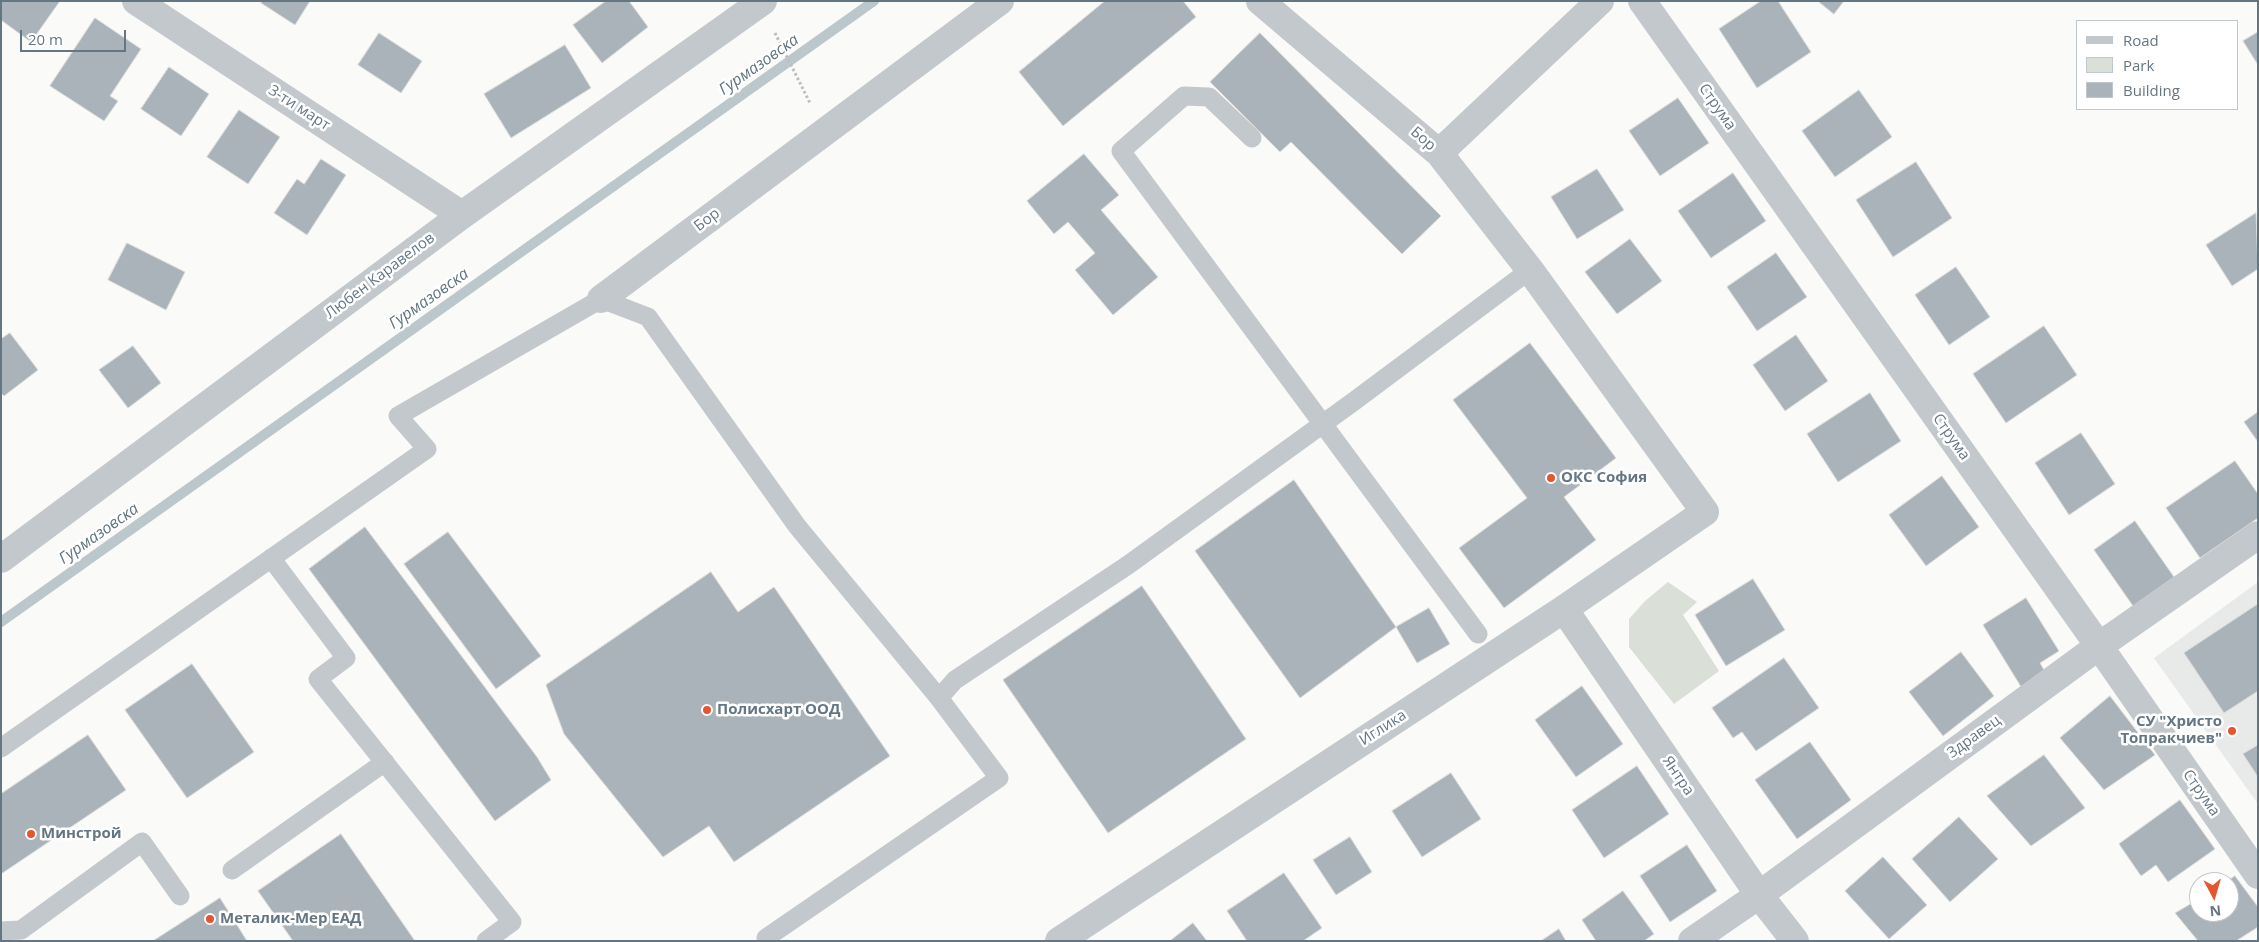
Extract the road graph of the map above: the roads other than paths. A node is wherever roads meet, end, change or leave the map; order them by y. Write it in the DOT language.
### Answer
graph roads {
  1 [pos="136,1"];
  2 [pos="1000,1"];
  3 [pos="1260,1"];
  4 [pos="1600,1"];
  5 [pos="1642,1"];
  6 [pos="761,2"];
  7 [pos="1252,138"];
  8 [pos="1439,153"];
  9 [pos="462,215"];
  10 [pos="1530,270"];
  11 [pos="601,299"];
  12 [pos="1324,423"];
  13 [pos="2258,534"];
  14 [pos="271,558"];
  15 [pos="1,559"];
  16 [pos="1564,608"];
  17 [pos="1478,634"];
  18 [pos="2099,646"];
  19 [pos="939,698"];
  20 [pos="1,748"];
  21 [pos="385,762"];
  22 [pos="232,870"];
  23 [pos="2258,876"];
  24 [pos="1759,895"];
  25 [pos="180,896"];
  26 [pos="1,931"];
  27 [pos="25,935"];
  28 [pos="486,941"];
  29 [pos="768,941"];
  30 [pos="1059,941"];
  31 [pos="1692,941"];
  32 [pos="1795,941"];
  1 -- 9 [label="street, 3-ти март"];
  2 -- 11 [label="street, Бор"];
  3 -- 8 [label="street, Бор"];
  4 -- 8 [label="street, Бор"];
  5 -- 18 [label="street, Струма"];
  6 -- 9 [label="street, Любен Каравелов"];
  7 -- 12 [label="lane"];
  8 -- 10 [label="street"];
  9 -- 15 [label="street, Любен Каравелов"];
  10 -- 12 [label="lane"];
  10 -- 16 [label="street, Иглика"];
  11 -- 14 [label="lane, Бор"];
  11 -- 19 [label="lane"];
  12 -- 17 [label="lane"];
  12 -- 19 [label="lane"];
  13 -- 18 [label="street, Здравец"];
  14 -- 20 [label="lane"];
  14 -- 21 [label="lane"];
  16 -- 24 [label="street, Янтра"];
  16 -- 30 [label="street, Иглика"];
  18 -- 23 [label="street, Струма"];
  18 -- 24 [label="street, Здравец"];
  19 -- 29 [label="lane"];
  21 -- 22 [label="lane"];
  21 -- 28 [label="lane"];
  24 -- 31 [label="street, Здравец"];
  24 -- 32 [label="street, Янтра"];
  25 -- 27 [label="lane"];
  26 -- 27 [label="lane"];
}
